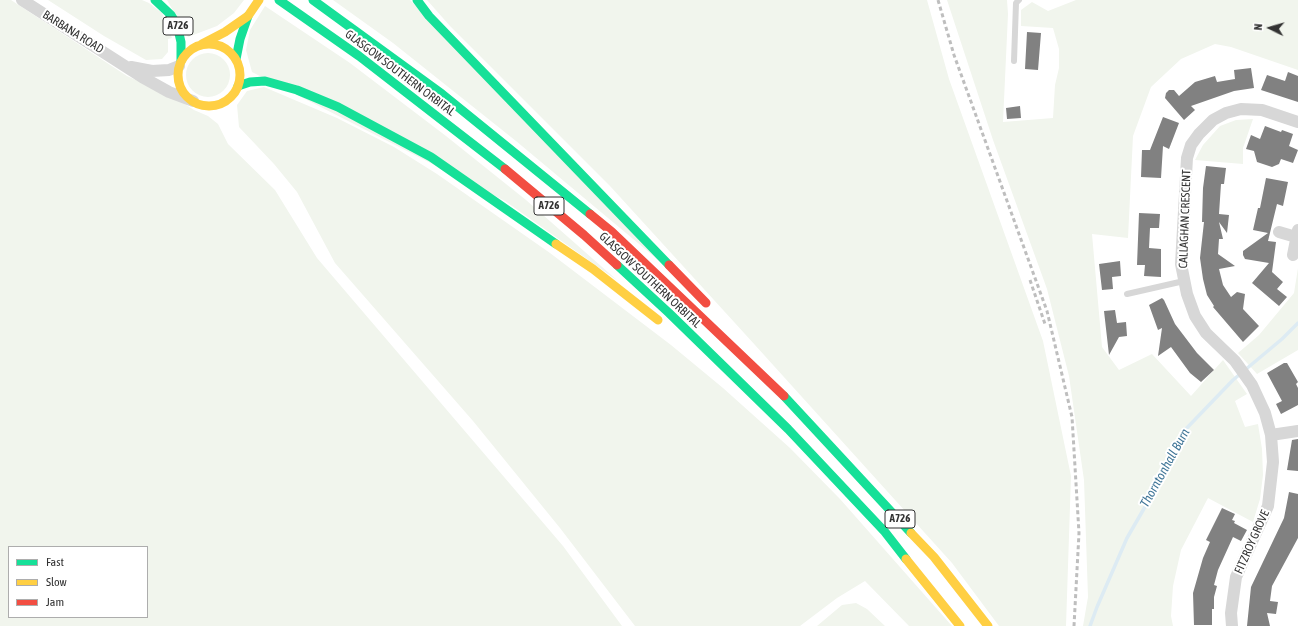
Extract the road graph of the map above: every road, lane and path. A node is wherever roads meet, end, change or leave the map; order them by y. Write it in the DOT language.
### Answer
graph roads {
  1 [pos="22,0"];
  2 [pos="155,0"];
  3 [pos="259,0"];
  4 [pos="279,0"];
  5 [pos="313,0"];
  6 [pos="417,0"];
  7 [pos="1019,0"];
  8 [pos="248,16"];
  9 [pos="202,44"];
  10 [pos="236,59"];
  11 [pos="1014,62"];
  12 [pos="180,64"];
  13 [pos="124,65"];
  14 [pos="238,86"];
  15 [pos="193,101"];
  16 [pos="1298,122"];
  17 [pos="1279,232"];
  18 [pos="1297,233"];
  19 [pos="1293,255"];
  20 [pos="1184,281"];
  21 [pos="1127,294"];
  22 [pos="714,312"];
  23 [pos="667,327"];
  24 [pos="728,329"];
  25 [pos="679,336"];
  26 [pos="772,383"];
  27 [pos="752,394"];
  28 [pos="1298,431"];
  29 [pos="1271,435"];
  30 [pos="960,626"];
  31 [pos="988,626"];
  32 [pos="1232,626"];
  1 -- 13 [label="street, BARBANA ROAD"];
  2 -- 12 [label="main road, A726"];
  3 -- 8 [label="main road"];
  4 -- 27 [label="main road, GLASGOW SOUTHERN ORBITAL / A726"];
  5 -- 26 [label="main road, GLASGOW SOUTHERN ORBITAL / A726"];
  6 -- 22 [label="main road"];
  7 -- 11 [label="lane"];
  8 -- 9 [label="main road"];
  8 -- 10 [label="main road"];
  9 -- 10 [label="main road"];
  9 -- 12 [label="main road"];
  10 -- 14 [label="main road"];
  12 -- 13 [label="street, BARBANA ROAD"];
  12 -- 15 [label="main road"];
  13 -- 15 [label="street, BARBANA ROAD"];
  14 -- 15 [label="main road"];
  14 -- 23 [label="main road, A726"];
  16 -- 20 [label="street, CALLAGHAN CRESCENT"];
  17 -- 18 [label="street"];
  18 -- 19 [label="street"];
  20 -- 21 [label="lane"];
  20 -- 29 [label="street, CALLAGHAN CRESCENT"];
  24 -- 26 [label="main road, A726"];
  25 -- 27 [label="main road, A726"];
  26 -- 31 [label="main road, GLASGOW SOUTHERN ORBITAL / A726"];
  27 -- 30 [label="main road, GLASGOW SOUTHERN ORBITAL / A726"];
  28 -- 29 [label="street"];
  29 -- 32 [label="street, FITZROY GROVE"];
}
